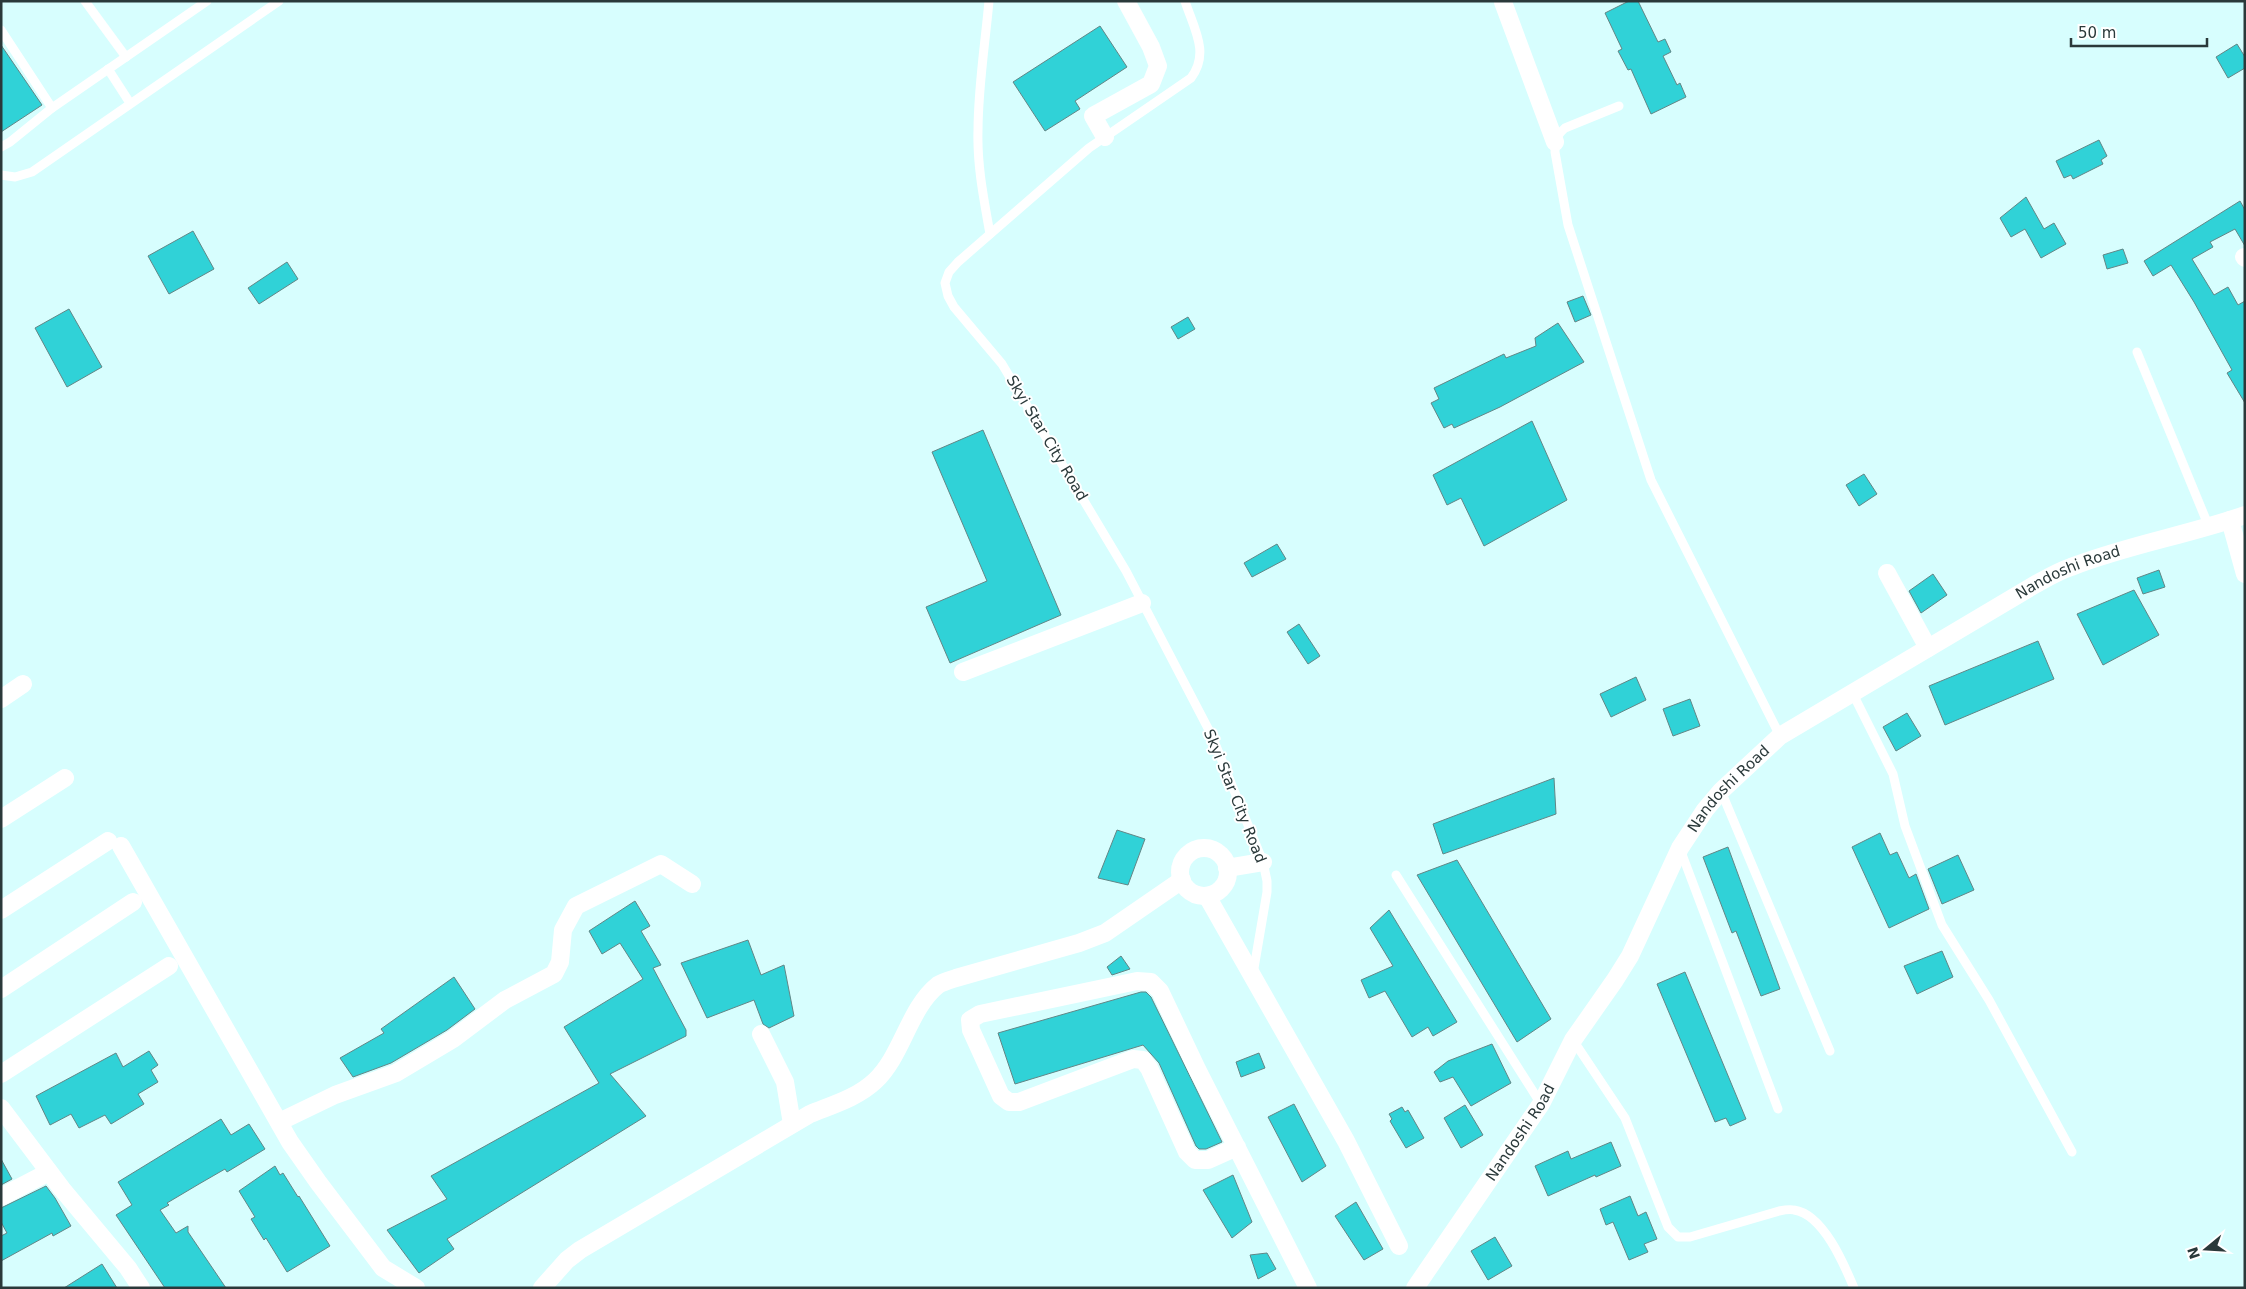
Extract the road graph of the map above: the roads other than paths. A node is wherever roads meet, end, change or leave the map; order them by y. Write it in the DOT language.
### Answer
graph roads {
  1 [pos="84,1"];
  2 [pos="207,1"];
  3 [pos="279,1"];
  4 [pos="989,1"];
  5 [pos="1126,1"];
  6 [pos="1185,1"];
  7 [pos="1502,2"];
  8 [pos="1,30"];
  9 [pos="126,57"];
  10 [pos="108,70"];
  11 [pos="130,103"];
  12 [pos="1619,106"];
  13 [pos="52,108"];
  14 [pos="1105,137"];
  15 [pos="1555,142"];
  16 [pos="1,146"];
  17 [pos="1,176"];
  18 [pos="990,234"];
  19 [pos="2137,352"];
  20 [pos="2237,518"];
  21 [pos="2209,528"];
  22 [pos="1888,573"];
  23 [pos="2245,574"];
  24 [pos="1142,603"];
  25 [pos="1928,648"];
  26 [pos="963,672"];
  27 [pos="23,684"];
  28 [pos="1853,694"];
  29 [pos="1,699"];
  30 [pos="1780,736"];
  31 [pos="65,778"];
  32 [pos="1721,791"];
  33 [pos="1,819"];
  34 [pos="1680,848"];
  35 [pos="1263,862"];
  36 [pos="1227,868"];
  37 [pos="1396,875"];
  38 [pos="1182,880"];
  39 [pos="692,884"];
  40 [pos="1208,896"];
  41 [pos="133,902"];
  42 [pos="1,910"];
  43 [pos="169,966"];
  44 [pos="1252,975"];
  45 [pos="1,989"];
  46 [pos="761,1034"];
  47 [pos="1573,1040"];
  48 [pos="1830,1051"];
  49 [pos="1,1074"];
  50 [pos="1541,1104"];
  51 [pos="1,1108"];
  52 [pos="1778,1108"];
  53 [pos="279,1122"];
  54 [pos="792,1124"];
  55 [pos="1236,1147"];
  56 [pos="2072,1152"];
  57 [pos="49,1172"];
  58 [pos="1,1197"];
  59 [pos="1399,1246"];
  60 [pos="141,1288"];
  61 [pos="416,1288"];
  62 [pos="542,1288"];
  63 [pos="1308,1288"];
  64 [pos="1414,1288"];
  65 [pos="1854,1288"];
  1 -- 9 [label="lane"];
  2 -- 9 [label="lane"];
  3 -- 11 [label="lane"];
  4 -- 18 [label="lane"];
  5 -- 14 [label="street"];
  6 -- 14 [label="lane, Skyi Star City Road"];
  7 -- 15 [label="street"];
  8 -- 13 [label="lane"];
  9 -- 10 [label="lane"];
  10 -- 11 [label="lane"];
  10 -- 13 [label="lane"];
  11 -- 17 [label="lane"];
  12 -- 15 [label="lane"];
  13 -- 16 [label="lane"];
  14 -- 18 [label="lane, Skyi Star City Road"];
  15 -- 30 [label="lane"];
  18 -- 24 [label="lane, Skyi Star City Road"];
  19 -- 21 [label="lane"];
  20 -- 21 [label="street, Nandoshi Road"];
  20 -- 23 [label="street"];
  21 -- 25 [label="street, Nandoshi Road"];
  22 -- 25 [label="street"];
  24 -- 26 [label="street"];
  24 -- 35 [label="lane, Skyi Star City Road"];
  25 -- 28 [label="street, Nandoshi Road"];
  27 -- 29 [label="street"];
  28 -- 30 [label="street, Nandoshi Road"];
  28 -- 56 [label="lane"];
  30 -- 32 [label="street, Nandoshi Road"];
  31 -- 33 [label="street"];
  32 -- 34 [label="street, Nandoshi Road"];
  32 -- 48 [label="lane"];
  34 -- 47 [label="street, Nandoshi Road"];
  34 -- 52 [label="lane"];
  35 -- 36 [label="street"];
  35 -- 44 [label="lane, Skyi Star City Road"];
  36 -- 38 [label="street"];
  36 -- 40 [label="street"];
  37 -- 50 [label="lane"];
  38 -- 40 [label="street"];
  38 -- 54 [label="street"];
  39 -- 53 [label="street"];
  40 -- 44 [label="street"];
  41 -- 45 [label="street"];
  42 -- 53 [label="street"];
  43 -- 49 [label="street"];
  44 -- 59 [label="street"];
  46 -- 54 [label="street"];
  47 -- 50 [label="street, Nandoshi Road"];
  47 -- 65 [label="lane"];
  50 -- 64 [label="street, Nandoshi Road"];
  51 -- 57 [label="street"];
  53 -- 61 [label="street"];
  54 -- 62 [label="street"];
  55 -- 55 [label="street"];
  55 -- 63 [label="street"];
  57 -- 58 [label="street"];
  57 -- 60 [label="street"];
}
